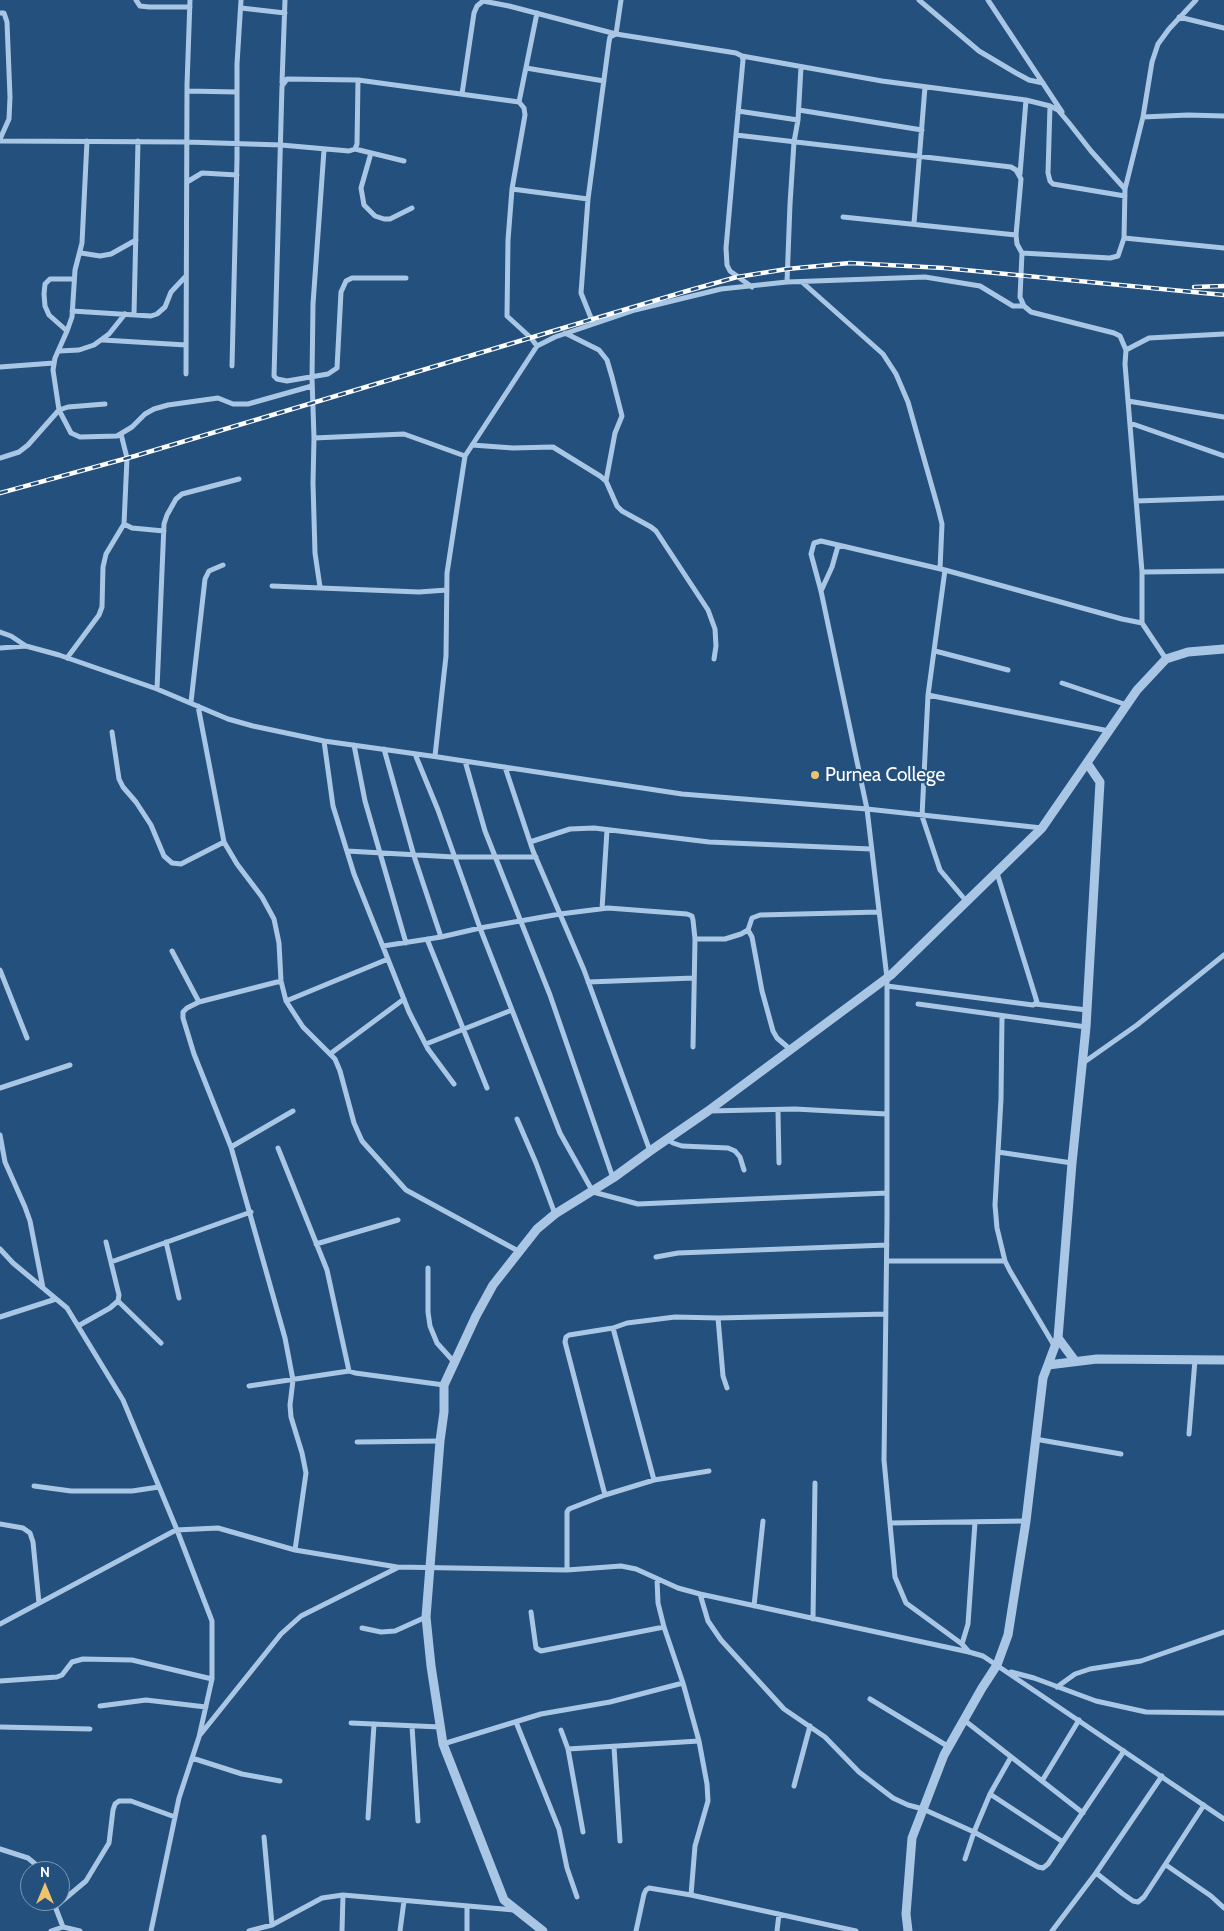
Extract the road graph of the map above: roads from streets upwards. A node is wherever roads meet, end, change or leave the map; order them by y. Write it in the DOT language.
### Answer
graph roads {
  1 [pos="136,0"];
  2 [pos="190,0"];
  3 [pos="241,0"];
  4 [pos="285,0"];
  5 [pos="621,0"];
  6 [pos="919,0"];
  7 [pos="988,0"];
  8 [pos="1196,0"];
  9 [pos="479,2"];
  10 [pos="190,7"];
  11 [pos="241,8"];
  12 [pos="0,12"];
  13 [pos="285,13"];
  14 [pos="537,13"];
  15 [pos="1179,17"];
  16 [pos="1224,28"];
  17 [pos="616,34"];
  18 [pos="742,56"];
  19 [pos="801,67"];
  20 [pos="526,68"];
  21 [pos="358,80"];
  22 [pos="604,80"];
  23 [pos="1043,84"];
  24 [pos="282,86"];
  25 [pos="925,87"];
  26 [pos="187,91"];
  27 [pos="237,92"];
  28 [pos="462,94"];
  29 [pos="1026,100"];
  30 [pos="519,102"];
  31 [pos="1050,106"];
  32 [pos="799,110"];
  33 [pos="738,111"];
  34 [pos="1224,116"];
  35 [pos="1143,117"];
  36 [pos="798,120"];
  37 [pos="1069,122"];
  38 [pos="922,130"];
  39 [pos="736,135"];
  40 [pos="0,140"];
  41 [pos="86,141"];
  42 [pos="138,141"];
  43 [pos="188,142"];
  44 [pos="794,142"];
  45 [pos="237,143"];
  46 [pos="281,145"];
  47 [pos="355,149"];
  48 [pos="324,150"];
  49 [pos="371,153"];
  50 [pos="920,157"];
  51 [pos="404,161"];
  52 [pos="1020,174"];
  53 [pos="237,175"];
  54 [pos="187,182"];
  55 [pos="1125,188"];
  56 [pos="512,189"];
  57 [pos="1125,196"];
  58 [pos="588,199"];
  59 [pos="412,208"];
  60 [pos="843,217"];
  61 [pos="914,223"];
  62 [pos="1016,234"];
  63 [pos="1124,238"];
  64 [pos="136,240"];
  65 [pos="1224,248"];
  66 [pos="81,253"];
  67 [pos="1022,253"];
  68 [pos="186,276"];
  69 [pos="406,278"];
  70 [pos="74,279"];
  71 [pos="788,282"];
  72 [pos="802,282"];
  73 [pos="752,287"];
  74 [pos="1024,306"];
  75 [pos="72,311"];
  76 [pos="125,314"];
  77 [pos="134,314"];
  78 [pos="593,323"];
  79 [pos="67,332"];
  80 [pos="565,333"];
  81 [pos="1224,334"];
  82 [pos="103,340"];
  83 [pos="186,345"];
  84 [pos="537,346"];
  85 [pos="1126,350"];
  86 [pos="59,351"];
  87 [pos="54,363"];
  88 [pos="232,366"];
  89 [pos="0,367"];
  90 [pos="186,374"];
  91 [pos="312,378"];
  92 [pos="312,386"];
  93 [pos="1128,401"];
  94 [pos="105,404"];
  95 [pos="60,410"];
  96 [pos="1224,417"];
  97 [pos="1130,423"];
  98 [pos="121,434"];
  99 [pos="314,438"];
  100 [pos="472,445"];
  101 [pos="466,456"];
  102 [pos="1224,456"];
  103 [pos="0,458"];
  104 [pos="239,479"];
  105 [pos="606,481"];
  106 [pos="1224,498"];
  107 [pos="1136,500"];
  108 [pos="124,524"];
  109 [pos="164,531"];
  110 [pos="838,546"];
  111 [pos="223,565"];
  112 [pos="943,569"];
  113 [pos="1224,571"];
  114 [pos="1142,572"];
  115 [pos="272,586"];
  116 [pos="320,587"];
  117 [pos="447,590"];
  118 [pos="821,591"];
  119 [pos="1142,623"];
  120 [pos="0,632"];
  121 [pos="26,646"];
  122 [pos="0,648"];
  123 [pos="1224,649"];
  124 [pos="935,652"];
  125 [pos="67,658"];
  126 [pos="714,659"];
  127 [pos="1166,659"];
  128 [pos="1008,670"];
  129 [pos="1062,683"];
  130 [pos="156,689"];
  131 [pos="928,695"];
  132 [pos="191,702"];
  133 [pos="1127,705"];
  134 [pos="198,706"];
  135 [pos="1109,731"];
  136 [pos="112,732"];
  137 [pos="324,741"];
  138 [pos="354,745"];
  139 [pos="384,749"];
  140 [pos="415,754"];
  141 [pos="435,756"];
  142 [pos="466,761"];
  143 [pos="1087,763"];
  144 [pos="505,767"];
  145 [pos="867,809"];
  146 [pos="922,816"];
  147 [pos="1042,828"];
  148 [pos="607,830"];
  149 [pos="224,842"];
  150 [pos="530,842"];
  151 [pos="871,849"];
  152 [pos="347,851"];
  153 [pos="380,854"];
  154 [pos="414,856"];
  155 [pos="495,856"];
  156 [pos="536,857"];
  157 [pos="454,858"];
  158 [pos="997,873"];
  159 [pos="967,902"];
  160 [pos="602,909"];
  161 [pos="879,912"];
  162 [pos="560,914"];
  163 [pos="520,922"];
  164 [pos="480,928"];
  165 [pos="748,930"];
  166 [pos="441,937"];
  167 [pos="427,939"];
  168 [pos="695,939"];
  169 [pos="406,943"];
  170 [pos="383,946"];
  171 [pos="172,952"];
  172 [pos="1224,955"];
  173 [pos="388,958"];
  174 [pos="0,970"];
  175 [pos="694,978"];
  176 [pos="281,981"];
  177 [pos="588,982"];
  178 [pos="887,982"];
  179 [pos="404,999"];
  180 [pos="286,1001"];
  181 [pos="199,1002"];
  182 [pos="918,1004"];
  183 [pos="1035,1004"];
  184 [pos="512,1010"];
  185 [pos="1087,1010"];
  186 [pos="1002,1016"];
  187 [pos="1086,1027"];
  188 [pos="463,1028"];
  189 [pos="27,1038"];
  190 [pos="426,1044"];
  191 [pos="693,1047"];
  192 [pos="791,1051"];
  193 [pos="330,1054"];
  194 [pos="1083,1063"];
  195 [pos="70,1065"];
  196 [pos="454,1084"];
  197 [pos="0,1088"];
  198 [pos="487,1088"];
  199 [pos="292,1111"];
  200 [pos="708,1111"];
  201 [pos="778,1111"];
  202 [pos="886,1114"];
  203 [pos="517,1119"];
  204 [pos="0,1135"];
  205 [pos="667,1139"];
  206 [pos="231,1147"];
  207 [pos="278,1148"];
  208 [pos="650,1151"];
  209 [pos="998,1152"];
  210 [pos="1072,1162"];
  211 [pos="779,1163"];
  212 [pos="744,1170"];
  213 [pos="613,1178"];
  214 [pos="593,1192"];
  215 [pos="887,1193"];
  216 [pos="251,1212"];
  217 [pos="555,1214"];
  218 [pos="398,1220"];
  219 [pos="106,1242"];
  220 [pos="166,1242"];
  221 [pos="316,1244"];
  222 [pos="887,1245"];
  223 [pos="0,1249"];
  224 [pos="521,1252"];
  225 [pos="656,1257"];
  226 [pos="887,1261"];
  227 [pos="1005,1261"];
  228 [pos="111,1262"];
  229 [pos="428,1268"];
  230 [pos="43,1288"];
  231 [pos="179,1298"];
  232 [pos="56,1299"];
  233 [pos="118,1301"];
  234 [pos="886,1314"];
  235 [pos="0,1316"];
  236 [pos="718,1318"];
  237 [pos="78,1326"];
  238 [pos="613,1328"];
  239 [pos="1056,1342"];
  240 [pos="161,1343"];
  241 [pos="1195,1360"];
  242 [pos="1224,1360"];
  243 [pos="1076,1361"];
  244 [pos="455,1363"];
  245 [pos="1048,1365"];
  246 [pos="349,1370"];
  247 [pos="292,1380"];
  248 [pos="444,1385"];
  249 [pos="249,1386"];
  250 [pos="727,1388"];
  251 [pos="1189,1434"];
  252 [pos="1035,1439"];
  253 [pos="440,1441"];
  254 [pos="357,1442"];
  255 [pos="1121,1454"];
  256 [pos="709,1471"];
  257 [pos="654,1480"];
  258 [pos="815,1484"];
  259 [pos="34,1486"];
  260 [pos="159,1487"];
  261 [pos="605,1495"];
  262 [pos="763,1521"];
  263 [pos="1026,1521"];
  264 [pos="975,1522"];
  265 [pos="890,1523"];
  266 [pos="0,1524"];
  267 [pos="177,1530"];
  268 [pos="295,1550"];
  269 [pos="397,1567"];
  270 [pos="431,1569"];
  271 [pos="567,1570"];
  272 [pos="657,1579"];
  273 [pos="700,1594"];
  274 [pos="39,1603"];
  275 [pos="754,1606"];
  276 [pos="531,1612"];
  277 [pos="426,1616"];
  278 [pos="813,1619"];
  279 [pos="0,1624"];
  280 [pos="664,1627"];
  281 [pos="362,1628"];
  282 [pos="1224,1632"];
  283 [pos="962,1644"];
  284 [pos="969,1652"];
  285 [pos="997,1665"];
  286 [pos="1006,1671"];
  287 [pos="212,1679"];
  288 [pos="0,1681"];
  289 [pos="683,1683"];
  290 [pos="1057,1686"];
  291 [pos="870,1699"];
  292 [pos="100,1706"];
  293 [pos="206,1707"];
  294 [pos="1224,1713"];
  295 [pos="964,1720"];
  296 [pos="1079,1720"];
  297 [pos="516,1722"];
  298 [pos="351,1723"];
  299 [pos="374,1724"];
  300 [pos="412,1726"];
  301 [pos="810,1726"];
  302 [pos="440,1727"];
  303 [pos="0,1728"];
  304 [pos="90,1729"];
  305 [pos="561,1730"];
  306 [pos="199,1737"];
  307 [pos="699,1741"];
  308 [pos="443,1744"];
  309 [pos="614,1747"];
  310 [pos="949,1747"];
  311 [pos="568,1749"];
  312 [pos="1124,1751"];
  313 [pos="1011,1757"];
  314 [pos="192,1758"];
  315 [pos="1162,1776"];
  316 [pos="280,1781"];
  317 [pos="1042,1781"];
  318 [pos="794,1786"];
  319 [pos="990,1794"];
  320 [pos="1204,1805"];
  321 [pos="923,1809"];
  322 [pos="1083,1813"];
  323 [pos="175,1817"];
  324 [pos="368,1818"];
  325 [pos="1224,1819"];
  326 [pos="418,1821"];
  327 [pos="583,1832"];
  328 [pos="974,1832"];
  329 [pos="264,1837"];
  330 [pos="620,1841"];
  331 [pos="1063,1842"];
  332 [pos="0,1849"];
  333 [pos="965,1859"];
  334 [pos="31,1861"];
  335 [pos="1166,1864"];
  336 [pos="1096,1873"];
  337 [pos="70,1894"];
  338 [pos="343,1895"];
  339 [pos="690,1895"];
  340 [pos="577,1898"];
  341 [pos="404,1901"];
  342 [pos="467,1907"];
  343 [pos="1224,1908"];
  344 [pos="517,1910"];
  345 [pos="57,1911"];
  346 [pos="779,1914"];
  347 [pos="272,1925"];
  348 [pos="63,1927"];
  349 [pos="50,1931"];
  350 [pos="80,1931"];
  351 [pos="151,1931"];
  352 [pos="249,1931"];
  353 [pos="342,1931"];
  354 [pos="400,1931"];
  355 [pos="467,1931"];
  356 [pos="543,1931"];
  357 [pos="636,1931"];
  358 [pos="777,1931"];
  359 [pos="856,1931"];
  360 [pos="908,1931"];
  361 [pos="1052,1931"];
  1 -- 10 [label="street"];
  2 -- 10 [label="street"];
  3 -- 11 [label="street"];
  4 -- 13 [label="street"];
  5 -- 17 [label="street"];
  6 -- 23 [label="street"];
  7 -- 23 [label="street"];
  8 -- 15 [label="street"];
  9 -- 14 [label="street"];
  9 -- 28 [label="street"];
  10 -- 26 [label="street"];
  11 -- 13 [label="street"];
  11 -- 27 [label="street"];
  12 -- 40 [label="street"];
  13 -- 24 [label="street"];
  14 -- 17 [label="street"];
  14 -- 20 [label="street"];
  15 -- 16 [label="street"];
  15 -- 35 [label="street"];
  17 -- 18 [label="street"];
  17 -- 22 [label="street"];
  18 -- 19 [label="street"];
  18 -- 33 [label="street"];
  19 -- 25 [label="street"];
  19 -- 32 [label="street"];
  20 -- 22 [label="street"];
  20 -- 30 [label="street"];
  21 -- 24 [label="street"];
  21 -- 28 [label="street"];
  21 -- 47 [label="street"];
  22 -- 58 [label="street"];
  23 -- 37 [label="street"];
  24 -- 46 [label="street"];
  25 -- 29 [label="street"];
  25 -- 38 [label="street"];
  26 -- 27 [label="street"];
  26 -- 43 [label="street"];
  27 -- 45 [label="street"];
  28 -- 30 [label="street"];
  29 -- 31 [label="street"];
  29 -- 52 [label="street"];
  30 -- 56 [label="street"];
  31 -- 37 [label="street"];
  31 -- 57 [label="street"];
  32 -- 36 [label="street"];
  32 -- 38 [label="street"];
  33 -- 36 [label="street"];
  33 -- 39 [label="street"];
  34 -- 35 [label="street"];
  35 -- 55 [label="street"];
  36 -- 44 [label="street"];
  37 -- 55 [label="street"];
  38 -- 50 [label="street"];
  39 -- 44 [label="street"];
  39 -- 73 [label="street"];
  40 -- 41 [label="street"];
  41 -- 42 [label="street"];
  41 -- 66 [label="street"];
  42 -- 43 [label="street"];
  42 -- 64 [label="street"];
  43 -- 45 [label="street"];
  43 -- 54 [label="street"];
  44 -- 50 [label="street"];
  44 -- 71 [label="street"];
  45 -- 46 [label="street"];
  45 -- 53 [label="street"];
  46 -- 48 [label="street"];
  46 -- 91 [label="street"];
  47 -- 48 [label="street"];
  47 -- 49 [label="street"];
  48 -- 91 [label="street"];
  49 -- 51 [label="street"];
  49 -- 59 [label="street"];
  50 -- 52 [label="street"];
  50 -- 61 [label="street"];
  52 -- 62 [label="street"];
  53 -- 54 [label="street"];
  53 -- 88 [label="street"];
  54 -- 68 [label="street"];
  55 -- 57 [label="street"];
  56 -- 58 [label="street"];
  56 -- 84 [label="street"];
  57 -- 63 [label="street"];
  58 -- 78 [label="street"];
  60 -- 61 [label="street"];
  61 -- 62 [label="street"];
  62 -- 67 [label="street"];
  63 -- 65 [label="street"];
  63 -- 67 [label="street"];
  64 -- 66 [label="street"];
  64 -- 77 [label="street"];
  66 -- 70 [label="street"];
  67 -- 74 [label="street"];
  68 -- 77 [label="street"];
  68 -- 83 [label="street"];
  69 -- 91 [label="street"];
  70 -- 75 [label="street"];
  70 -- 79 [label="street"];
  71 -- 72 [label="street"];
  71 -- 73 [label="street"];
  72 -- 74 [label="street"];
  72 -- 112 [label="street"];
  73 -- 78 [label="street"];
  74 -- 85 [label="street"];
  75 -- 76 [label="street"];
  75 -- 79 [label="street"];
  76 -- 77 [label="street"];
  76 -- 82 [label="street"];
  78 -- 80 [label="street"];
  79 -- 86 [label="street"];
  80 -- 84 [label="street"];
  80 -- 105 [label="street"];
  81 -- 85 [label="street"];
  82 -- 83 [label="street"];
  82 -- 86 [label="street"];
  83 -- 90 [label="street"];
  84 -- 100 [label="street"];
  85 -- 93 [label="street"];
  86 -- 87 [label="street"];
  87 -- 89 [label="street"];
  87 -- 95 [label="street"];
  91 -- 92 [label="street"];
  92 -- 98 [label="street"];
  92 -- 99 [label="street"];
  93 -- 96 [label="street"];
  93 -- 97 [label="street"];
  94 -- 95 [label="street"];
  95 -- 98 [label="street"];
  95 -- 103 [label="street"];
  97 -- 102 [label="street"];
  97 -- 107 [label="street"];
  98 -- 108 [label="street"];
  99 -- 101 [label="street"];
  99 -- 116 [label="street"];
  100 -- 101 [label="street"];
  100 -- 105 [label="street"];
  101 -- 117 [label="street"];
  104 -- 109 [label="street"];
  105 -- 126 [label="street"];
  106 -- 107 [label="street"];
  107 -- 114 [label="street"];
  108 -- 109 [label="street"];
  108 -- 125 [label="street"];
  109 -- 130 [label="street"];
  110 -- 112 [label="street"];
  110 -- 118 [label="street"];
  110 -- 118 [label="street"];
  111 -- 132 [label="street"];
  112 -- 119 [label="street"];
  112 -- 124 [label="street"];
  113 -- 114 [label="street"];
  114 -- 119 [label="street"];
  115 -- 116 [label="street"];
  116 -- 117 [label="street"];
  117 -- 141 [label="street"];
  118 -- 145 [label="street"];
  119 -- 127 [label="street"];
  120 -- 121 [label="street"];
  121 -- 122 [label="street"];
  121 -- 125 [label="street"];
  123 -- 127 [label="street"];
  124 -- 128 [label="street"];
  124 -- 131 [label="street"];
  125 -- 130 [label="street"];
  127 -- 133 [label="street"];
  129 -- 133 [label="street"];
  130 -- 132 [label="street"];
  131 -- 135 [label="street"];
  131 -- 146 [label="street"];
  132 -- 134 [label="street"];
  133 -- 135 [label="street"];
  134 -- 137 [label="street"];
  134 -- 149 [label="street"];
  135 -- 143 [label="street"];
  136 -- 149 [label="street"];
  137 -- 138 [label="street"];
  137 -- 152 [label="street"];
  138 -- 139 [label="street"];
  138 -- 153 [label="street"];
  139 -- 140 [label="street"];
  139 -- 154 [label="street"];
  140 -- 141 [label="street"];
  140 -- 157 [label="street"];
  141 -- 142 [label="street"];
  142 -- 144 [label="street"];
  142 -- 155 [label="street"];
  143 -- 147 [label="street"];
  143 -- 185 [label="street"];
  144 -- 145 [label="street"];
  144 -- 150 [label="street"];
  145 -- 146 [label="street"];
  145 -- 151 [label="street"];
  146 -- 147 [label="street"];
  146 -- 159 [label="street"];
  147 -- 158 [label="street"];
  148 -- 150 [label="street"];
  148 -- 151 [label="street"];
  148 -- 160 [label="street"];
  149 -- 176 [label="street"];
  150 -- 156 [label="street"];
  151 -- 161 [label="street"];
  152 -- 153 [label="street"];
  152 -- 170 [label="street"];
  153 -- 154 [label="street"];
  153 -- 169 [label="street"];
  154 -- 157 [label="street"];
  154 -- 166 [label="street"];
  155 -- 156 [label="street"];
  155 -- 157 [label="street"];
  155 -- 163 [label="street"];
  156 -- 162 [label="street"];
  157 -- 164 [label="street"];
  158 -- 159 [label="street"];
  158 -- 183 [label="street"];
  159 -- 178 [label="street"];
  160 -- 162 [label="street"];
  160 -- 168 [label="street"];
  161 -- 165 [label="street"];
  161 -- 178 [label="street"];
  162 -- 163 [label="street"];
  162 -- 177 [label="street"];
  163 -- 164 [label="street"];
  163 -- 213 [label="street"];
  164 -- 166 [label="street"];
  164 -- 184 [label="street"];
  165 -- 168 [label="street"];
  165 -- 192 [label="street"];
  166 -- 167 [label="street"];
  167 -- 169 [label="street"];
  167 -- 188 [label="street"];
  168 -- 175 [label="street"];
  169 -- 170 [label="street"];
  170 -- 173 [label="street"];
  171 -- 181 [label="street"];
  172 -- 194 [label="street"];
  173 -- 179 [label="street"];
  173 -- 180 [label="street"];
  174 -- 189 [label="street"];
  175 -- 177 [label="street"];
  175 -- 191 [label="street"];
  176 -- 180 [label="street"];
  176 -- 181 [label="street"];
  177 -- 208 [label="street"];
  178 -- 183 [label="street"];
  178 -- 192 [label="street"];
  178 -- 202 [label="street"];
  179 -- 190 [label="street"];
  179 -- 193 [label="street"];
  180 -- 193 [label="street"];
  181 -- 206 [label="street"];
  182 -- 186 [label="street"];
  183 -- 185 [label="street"];
  184 -- 188 [label="street"];
  184 -- 214 [label="street"];
  185 -- 187 [label="street"];
  186 -- 187 [label="street"];
  186 -- 209 [label="street"];
  187 -- 194 [label="street"];
  188 -- 190 [label="street"];
  188 -- 198 [label="street"];
  190 -- 196 [label="street"];
  192 -- 200 [label="street"];
  193 -- 224 [label="street"];
  194 -- 210 [label="street"];
  195 -- 197 [label="street"];
  199 -- 206 [label="street"];
  200 -- 201 [label="street"];
  200 -- 205 [label="street"];
  201 -- 202 [label="street"];
  201 -- 211 [label="street"];
  202 -- 215 [label="street"];
  203 -- 217 [label="street"];
  204 -- 230 [label="street"];
  205 -- 208 [label="street"];
  205 -- 212 [label="street"];
  206 -- 216 [label="street"];
  207 -- 221 [label="street"];
  208 -- 213 [label="street"];
  209 -- 210 [label="street"];
  209 -- 227 [label="street"];
  210 -- 239 [label="street"];
  213 -- 214 [label="street"];
  214 -- 215 [label="street"];
  214 -- 217 [label="street"];
  215 -- 222 [label="street"];
  216 -- 220 [label="street"];
  216 -- 247 [label="street"];
  217 -- 224 [label="street"];
  218 -- 221 [label="street"];
  219 -- 228 [label="street"];
  220 -- 228 [label="street"];
  220 -- 231 [label="street"];
  221 -- 246 [label="street"];
  222 -- 225 [label="street"];
  222 -- 226 [label="street"];
  223 -- 230 [label="street"];
  224 -- 244 [label="street"];
  226 -- 227 [label="street"];
  226 -- 234 [label="street"];
  227 -- 239 [label="street"];
  228 -- 233 [label="street"];
  229 -- 244 [label="street"];
  230 -- 232 [label="street"];
  232 -- 235 [label="street"];
  232 -- 237 [label="street"];
  233 -- 237 [label="street"];
  233 -- 240 [label="street"];
  234 -- 236 [label="street"];
  234 -- 265 [label="street"];
  236 -- 238 [label="street"];
  236 -- 250 [label="street"];
  237 -- 260 [label="street"];
  238 -- 257 [label="street"];
  238 -- 261 [label="street"];
  239 -- 243 [label="street"];
  239 -- 245 [label="street"];
  241 -- 242 [label="street"];
  241 -- 243 [label="street"];
  241 -- 251 [label="street"];
  243 -- 245 [label="street"];
  244 -- 248 [label="street"];
  245 -- 252 [label="street"];
  246 -- 247 [label="street"];
  246 -- 248 [label="street"];
  247 -- 249 [label="street"];
  247 -- 268 [label="street"];
  248 -- 253 [label="street"];
  252 -- 255 [label="street"];
  252 -- 263 [label="street"];
  253 -- 254 [label="street"];
  253 -- 270 [label="street"];
  256 -- 257 [label="street"];
  257 -- 261 [label="street"];
  258 -- 278 [label="street"];
  259 -- 260 [label="street"];
  260 -- 267 [label="street"];
  261 -- 271 [label="street"];
  262 -- 275 [label="street"];
  263 -- 264 [label="street"];
  263 -- 285 [label="street"];
  264 -- 265 [label="street"];
  264 -- 283 [label="street"];
  265 -- 283 [label="street"];
  266 -- 274 [label="street"];
  267 -- 268 [label="street"];
  267 -- 274 [label="street"];
  267 -- 287 [label="street"];
  268 -- 269 [label="street"];
  269 -- 270 [label="street"];
  269 -- 306 [label="street"];
  270 -- 271 [label="street"];
  270 -- 277 [label="street"];
  271 -- 272 [label="street"];
  272 -- 273 [label="street"];
  272 -- 280 [label="street"];
  273 -- 275 [label="street"];
  273 -- 301 [label="street"];
  274 -- 279 [label="street"];
  275 -- 278 [label="street"];
  276 -- 280 [label="street"];
  277 -- 281 [label="street"];
  277 -- 302 [label="street"];
  278 -- 284 [label="street"];
  280 -- 289 [label="street"];
  282 -- 290 [label="street"];
  283 -- 284 [label="street"];
  284 -- 285 [label="street"];
  285 -- 286 [label="street"];
  285 -- 295 [label="street"];
  286 -- 290 [label="street"];
  286 -- 296 [label="street"];
  287 -- 288 [label="street"];
  287 -- 293 [label="street"];
  289 -- 297 [label="street"];
  289 -- 307 [label="street"];
  290 -- 294 [label="street"];
  291 -- 310 [label="street"];
  292 -- 293 [label="street"];
  293 -- 306 [label="street"];
  295 -- 310 [label="street"];
  295 -- 313 [label="street"];
  296 -- 312 [label="street"];
  296 -- 317 [label="street"];
  297 -- 308 [label="street"];
  297 -- 340 [label="street"];
  298 -- 299 [label="street"];
  299 -- 300 [label="street"];
  299 -- 324 [label="street"];
  300 -- 302 [label="street"];
  300 -- 326 [label="street"];
  301 -- 318 [label="street"];
  301 -- 321 [label="street"];
  302 -- 308 [label="street"];
  303 -- 304 [label="street"];
  305 -- 311 [label="street"];
  306 -- 314 [label="street"];
  307 -- 309 [label="street"];
  307 -- 339 [label="street"];
  308 -- 344 [label="street"];
  309 -- 311 [label="street"];
  309 -- 330 [label="street"];
  310 -- 321 [label="street"];
  311 -- 327 [label="street"];
  312 -- 315 [label="street"];
  312 -- 322 [label="street"];
  313 -- 317 [label="street"];
  313 -- 319 [label="street"];
  314 -- 316 [label="street"];
  314 -- 323 [label="street"];
  315 -- 320 [label="street"];
  315 -- 336 [label="street"];
  317 -- 322 [label="street"];
  319 -- 328 [label="street"];
  319 -- 331 [label="street"];
  320 -- 325 [label="street"];
  320 -- 335 [label="street"];
  321 -- 328 [label="street"];
  321 -- 360 [label="street"];
  322 -- 331 [label="street"];
  323 -- 337 [label="street"];
  323 -- 351 [label="street"];
  328 -- 331 [label="street"];
  328 -- 333 [label="street"];
  329 -- 347 [label="street"];
  332 -- 334 [label="street"];
  335 -- 336 [label="street"];
  335 -- 343 [label="street"];
  336 -- 361 [label="street"];
  338 -- 341 [label="street"];
  338 -- 347 [label="street"];
  338 -- 353 [label="street"];
  339 -- 346 [label="street"];
  339 -- 357 [label="street"];
  341 -- 342 [label="street"];
  341 -- 354 [label="street"];
  342 -- 344 [label="street"];
  342 -- 355 [label="street"];
  344 -- 356 [label="street"];
  345 -- 348 [label="street"];
  346 -- 358 [label="street"];
  346 -- 359 [label="street"];
  347 -- 352 [label="street"];
  348 -- 349 [label="street"];
  348 -- 350 [label="street"];
}
